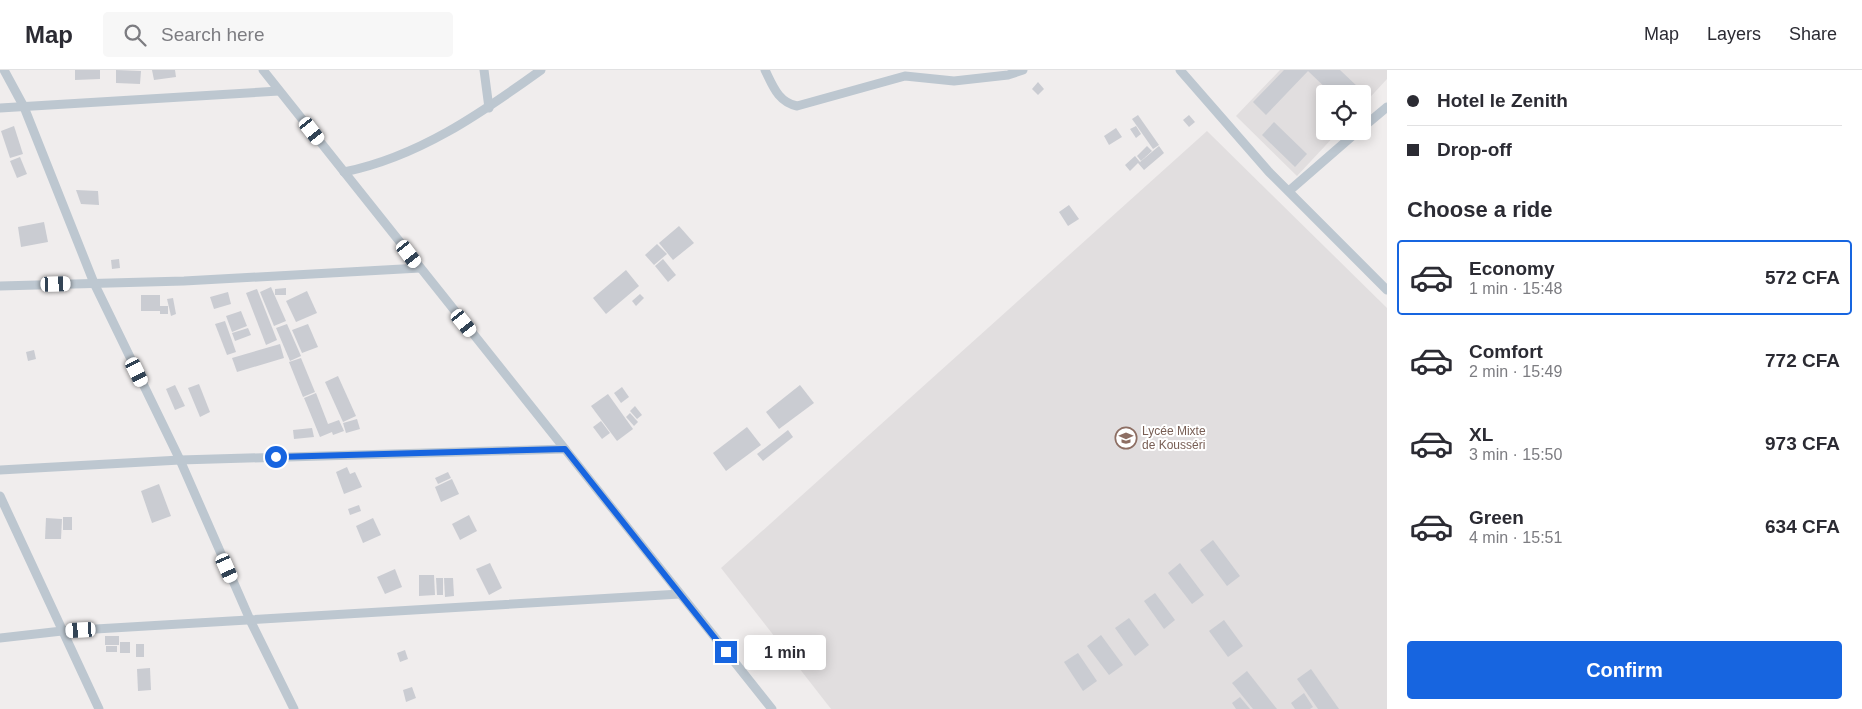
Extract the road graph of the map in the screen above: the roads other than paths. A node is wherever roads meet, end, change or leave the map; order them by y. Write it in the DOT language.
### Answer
graph roads {
  1 [pos="4,70"];
  2 [pos="263,70"];
  3 [pos="484,70"];
  4 [pos="541,70"];
  5 [pos="765,70"];
  6 [pos="1023,70"];
  7 [pos="1180,70"];
  8 [pos="904,73"];
  9 [pos="279,91"];
  10 [pos="24,107"];
  11 [pos="1387,107"];
  12 [pos="0,108"];
  13 [pos="489,108"];
  14 [pos="1371,120"];
  15 [pos="1348,140"];
  16 [pos="344,172"];
  17 [pos="1289,191"];
  18 [pos="420,268"];
  19 [pos="94,283"];
  20 [pos="0,286"];
  21 [pos="1387,290"];
  22 [pos="565,449"];
  23 [pos="180,460"];
  24 [pos="0,470"];
  25 [pos="0,496"];
  26 [pos="680,594"];
  27 [pos="250,622"];
  28 [pos="62,632"];
  29 [pos="0,638"];
  30 [pos="99,709"];
  31 [pos="294,709"];
  32 [pos="772,709"];
  1 -- 10 [label="street"];
  2 -- 9 [label="street"];
  3 -- 13 [label="street"];
  4 -- 13 [label="street"];
  5 -- 8 [label="street"];
  6 -- 8 [label="street"];
  7 -- 17 [label="street"];
  9 -- 10 [label="street"];
  9 -- 16 [label="street"];
  10 -- 12 [label="street"];
  10 -- 19 [label="street"];
  11 -- 14 [label="street"];
  13 -- 16 [label="street"];
  15 -- 17 [label="street"];
  16 -- 18 [label="street"];
  17 -- 21 [label="street"];
  18 -- 19 [label="street"];
  18 -- 22 [label="street"];
  19 -- 20 [label="street"];
  19 -- 23 [label="street"];
  22 -- 23 [label="street"];
  22 -- 26 [label="street"];
  23 -- 24 [label="street"];
  23 -- 27 [label="street"];
  25 -- 28 [label="street"];
  26 -- 27 [label="street"];
  26 -- 32 [label="street"];
  27 -- 28 [label="street"];
  27 -- 31 [label="street"];
  28 -- 29 [label="street"];
  28 -- 30 [label="street"];
}
